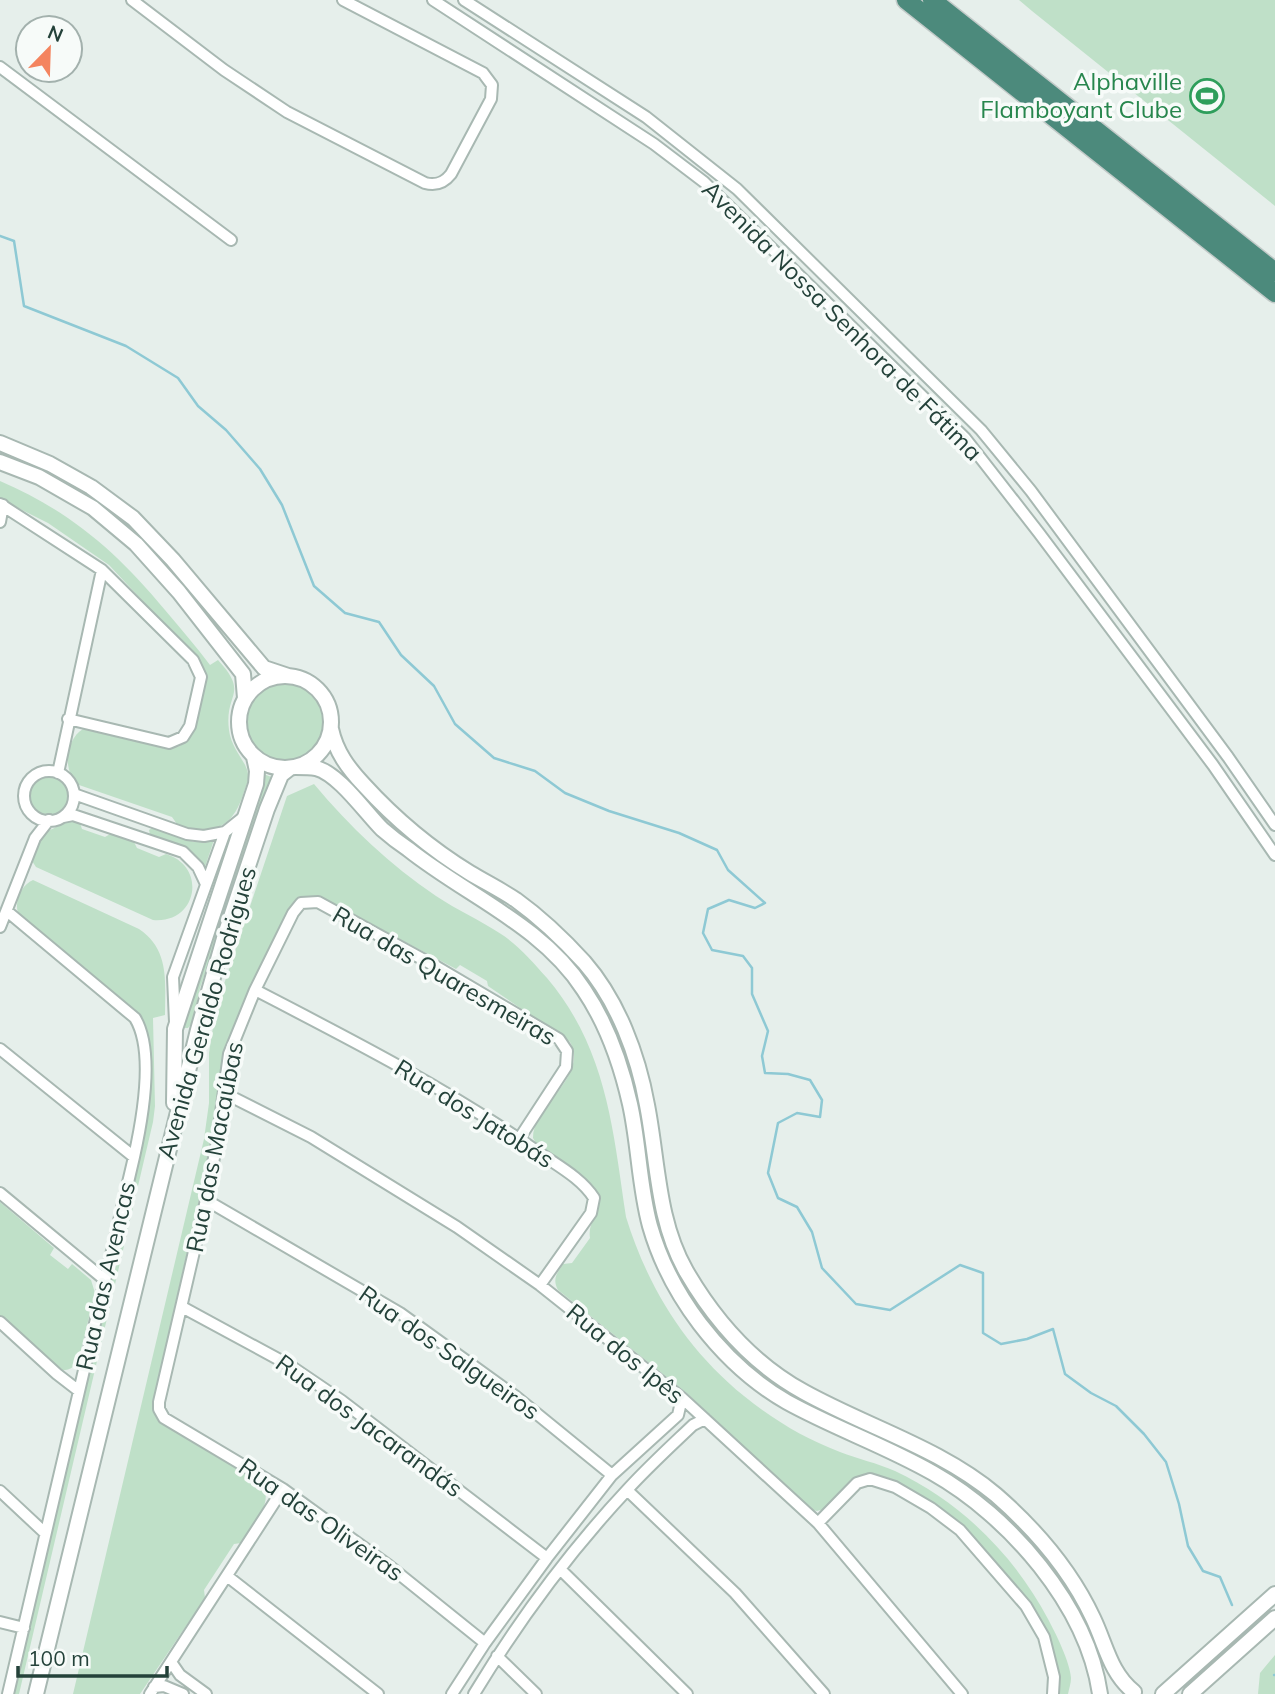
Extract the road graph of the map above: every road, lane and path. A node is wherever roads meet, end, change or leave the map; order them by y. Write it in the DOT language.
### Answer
graph roads {
  1 [pos="132,0"];
  2 [pos="343,0"];
  3 [pos="433,0"];
  4 [pos="464,0"];
  5 [pos="906,0"];
  6 [pos="932,0"];
  7 [pos="0,67"];
  8 [pos="231,240"];
  9 [pos="1275,272"];
  10 [pos="1275,293"];
  11 [pos="0,443"];
  12 [pos="0,462"];
  13 [pos="1,504"];
  14 [pos="0,522"];
  15 [pos="1088,569"];
  16 [pos="102,570"];
  17 [pos="1074,580"];
  18 [pos="288,676"];
  19 [pos="245,698"];
  20 [pos="68,719"];
  21 [pos="331,729"];
  22 [pos="254,757"];
  23 [pos="293,768"];
  24 [pos="58,773"];
  25 [pos="74,794"];
  26 [pos="117,810"];
  27 [pos="32,813"];
  28 [pos="63,817"];
  29 [pos="245,817"];
  30 [pos="49,820"];
  31 [pos="149,821"];
  32 [pos="1275,825"];
  33 [pos="111,826"];
  34 [pos="225,832"];
  35 [pos="145,837"];
  36 [pos="35,838"];
  37 [pos="1275,855"];
  38 [pos="206,884"];
  39 [pos="301,903"];
  40 [pos="8,912"];
  41 [pos="0,927"];
  42 [pos="255,990"];
  43 [pos="175,1028"];
  44 [pos="198,1030"];
  45 [pos="0,1049"];
  46 [pos="224,1093"];
  47 [pos="519,1139"];
  48 [pos="134,1157"];
  49 [pos="163,1170"];
  50 [pos="0,1194"];
  51 [pos="206,1200"];
  52 [pos="105,1280"];
  53 [pos="540,1285"];
  54 [pos="182,1307"];
  55 [pos="0,1322"];
  56 [pos="79,1391"];
  57 [pos="682,1398"];
  58 [pos="159,1402"];
  59 [pos="705,1419"];
  60 [pos="612,1475"];
  61 [pos="283,1489"];
  62 [pos="627,1490"];
  63 [pos="0,1491"];
  64 [pos="576,1523"];
  65 [pos="818,1523"];
  66 [pos="45,1533"];
  67 [pos="592,1533"];
  68 [pos="547,1558"];
  69 [pos="561,1570"];
  70 [pos="227,1576"];
  71 [pos="1275,1594"];
  72 [pos="515,1602"];
  73 [pos="529,1614"];
  74 [pos="1275,1618"];
  75 [pos="0,1622"];
  76 [pos="24,1628"];
  77 [pos="485,1643"];
  78 [pos="497,1656"];
  79 [pos="171,1662"];
  80 [pos="152,1690"];
  81 [pos="1139,1693"];
  82 [pos="8,1694"];
  83 [pos="36,1694"];
  84 [pos="183,1694"];
  85 [pos="206,1694"];
  86 [pos="378,1694"];
  87 [pos="452,1694"];
  88 [pos="460,1694"];
  89 [pos="474,1694"];
  90 [pos="536,1694"];
  91 [pos="687,1694"];
  92 [pos="824,1694"];
  93 [pos="961,1694"];
  94 [pos="1053,1694"];
  95 [pos="1100,1694"];
  96 [pos="1117,1694"];
  97 [pos="1163,1694"];
  98 [pos="1190,1694"];
  1 -- 2 [label="street"];
  3 -- 17 [label="street, Avenida Nossa Senhora de Fátima"];
  4 -- 15 [label="street, Avenida Nossa Senhora de Fátima"];
  5 -- 10 [label="highway"];
  6 -- 9 [label="highway"];
  7 -- 8 [label="street"];
  11 -- 18 [label="street"];
  12 -- 19 [label="street"];
  13 -- 14 [label="street"];
  13 -- 16 [label="street"];
  15 -- 17 [label="street"];
  15 -- 32 [label="street, Avenida Nossa Senhora de Fátima"];
  16 -- 20 [label="street"];
  16 -- 20 [label="street"];
  17 -- 37 [label="street, Avenida Nossa Senhora de Fátima"];
  18 -- 19 [label="street"];
  18 -- 21 [label="street"];
  19 -- 22 [label="street"];
  20 -- 24 [label="street"];
  21 -- 23 [label="street"];
  21 -- 81 [label="street"];
  22 -- 23 [label="street"];
  22 -- 29 [label="street, Avenida Geraldo Rodrigues"];
  23 -- 44 [label="street, Avenida Geraldo Rodrigues"];
  23 -- 95 [label="street"];
  24 -- 25 [label="street"];
  24 -- 27 [label="street"];
  25 -- 26 [label="street"];
  25 -- 28 [label="street"];
  26 -- 31 [label="street"];
  26 -- 33 [label="street"];
  27 -- 30 [label="street"];
  27 -- 36 [label="street"];
  28 -- 30 [label="street"];
  28 -- 33 [label="street"];
  29 -- 34 [label="street, Avenida Geraldo Rodrigues"];
  29 -- 43 [label="street, Avenida Geraldo Rodrigues"];
  30 -- 36 [label="street"];
  31 -- 34 [label="street"];
  31 -- 35 [label="street"];
  33 -- 35 [label="street"];
  34 -- 38 [label="street, Avenida Geraldo Rodrigues"];
  35 -- 38 [label="street"];
  36 -- 40 [label="street"];
  38 -- 43 [label="street, Avenida Geraldo Rodrigues"];
  39 -- 42 [label="street, Rua das Macaúbas"];
  39 -- 47 [label="street, Rua das Quaresmeiras"];
  40 -- 41 [label="street"];
  40 -- 48 [label="street, Rua das Avencas"];
  42 -- 46 [label="street, Rua das Macaúbas"];
  42 -- 47 [label="street, Rua dos Jatobás"];
  43 -- 44 [label="street"];
  43 -- 49 [label="street, Avenida Geraldo Rodrigues"];
  44 -- 49 [label="street, Avenida Geraldo Rodrigues"];
  45 -- 48 [label="street"];
  46 -- 51 [label="street, Rua das Macaúbas"];
  46 -- 53 [label="street, Rua dos Ipês"];
  47 -- 53 [label="street, Rua dos Jatobás"];
  48 -- 52 [label="street, Rua das Avencas"];
  49 -- 83 [label="street, Rua das Avencas"];
  50 -- 52 [label="street"];
  51 -- 54 [label="street, Rua das Macaúbas"];
  51 -- 60 [label="street, Rua dos Salgueiros"];
  52 -- 56 [label="street, Rua das Avencas"];
  53 -- 57 [label="street, Rua dos Ipês"];
  54 -- 58 [label="street, Rua das Macaúbas"];
  54 -- 68 [label="street, Rua dos Jacarandás"];
  55 -- 56 [label="street"];
  56 -- 66 [label="street, Rua das Avencas"];
  57 -- 59 [label="street, Rua dos Ipês"];
  57 -- 60 [label="street"];
  58 -- 61 [label="street, Rua das Oliveiras"];
  59 -- 62 [label="street"];
  59 -- 65 [label="street, Rua dos Ipês"];
  60 -- 64 [label="street"];
  61 -- 70 [label="street"];
  61 -- 77 [label="street, Rua das Oliveiras"];
  62 -- 67 [label="street"];
  62 -- 92 [label="street"];
  63 -- 66 [label="street"];
  64 -- 67 [label="street"];
  64 -- 68 [label="street"];
  65 -- 93 [label="street, Rua dos Ipês"];
  65 -- 94 [label="street"];
  66 -- 76 [label="street, Rua das Avencas"];
  67 -- 69 [label="street"];
  68 -- 72 [label="street"];
  69 -- 73 [label="street"];
  69 -- 91 [label="street"];
  70 -- 79 [label="street"];
  70 -- 86 [label="street"];
  71 -- 97 [label="street"];
  72 -- 73 [label="street"];
  72 -- 77 [label="street"];
  73 -- 78 [label="street"];
  74 -- 98 [label="street"];
  75 -- 76 [label="street"];
  76 -- 82 [label="street, Rua das Avencas"];
  77 -- 87 [label="street"];
  78 -- 89 [label="street"];
  78 -- 90 [label="street"];
  79 -- 80 [label="street"];
  79 -- 85 [label="street"];
  80 -- 84 [label="street"];
  81 -- 96 [label="street"];
  87 -- 88 [label="street"];
}
